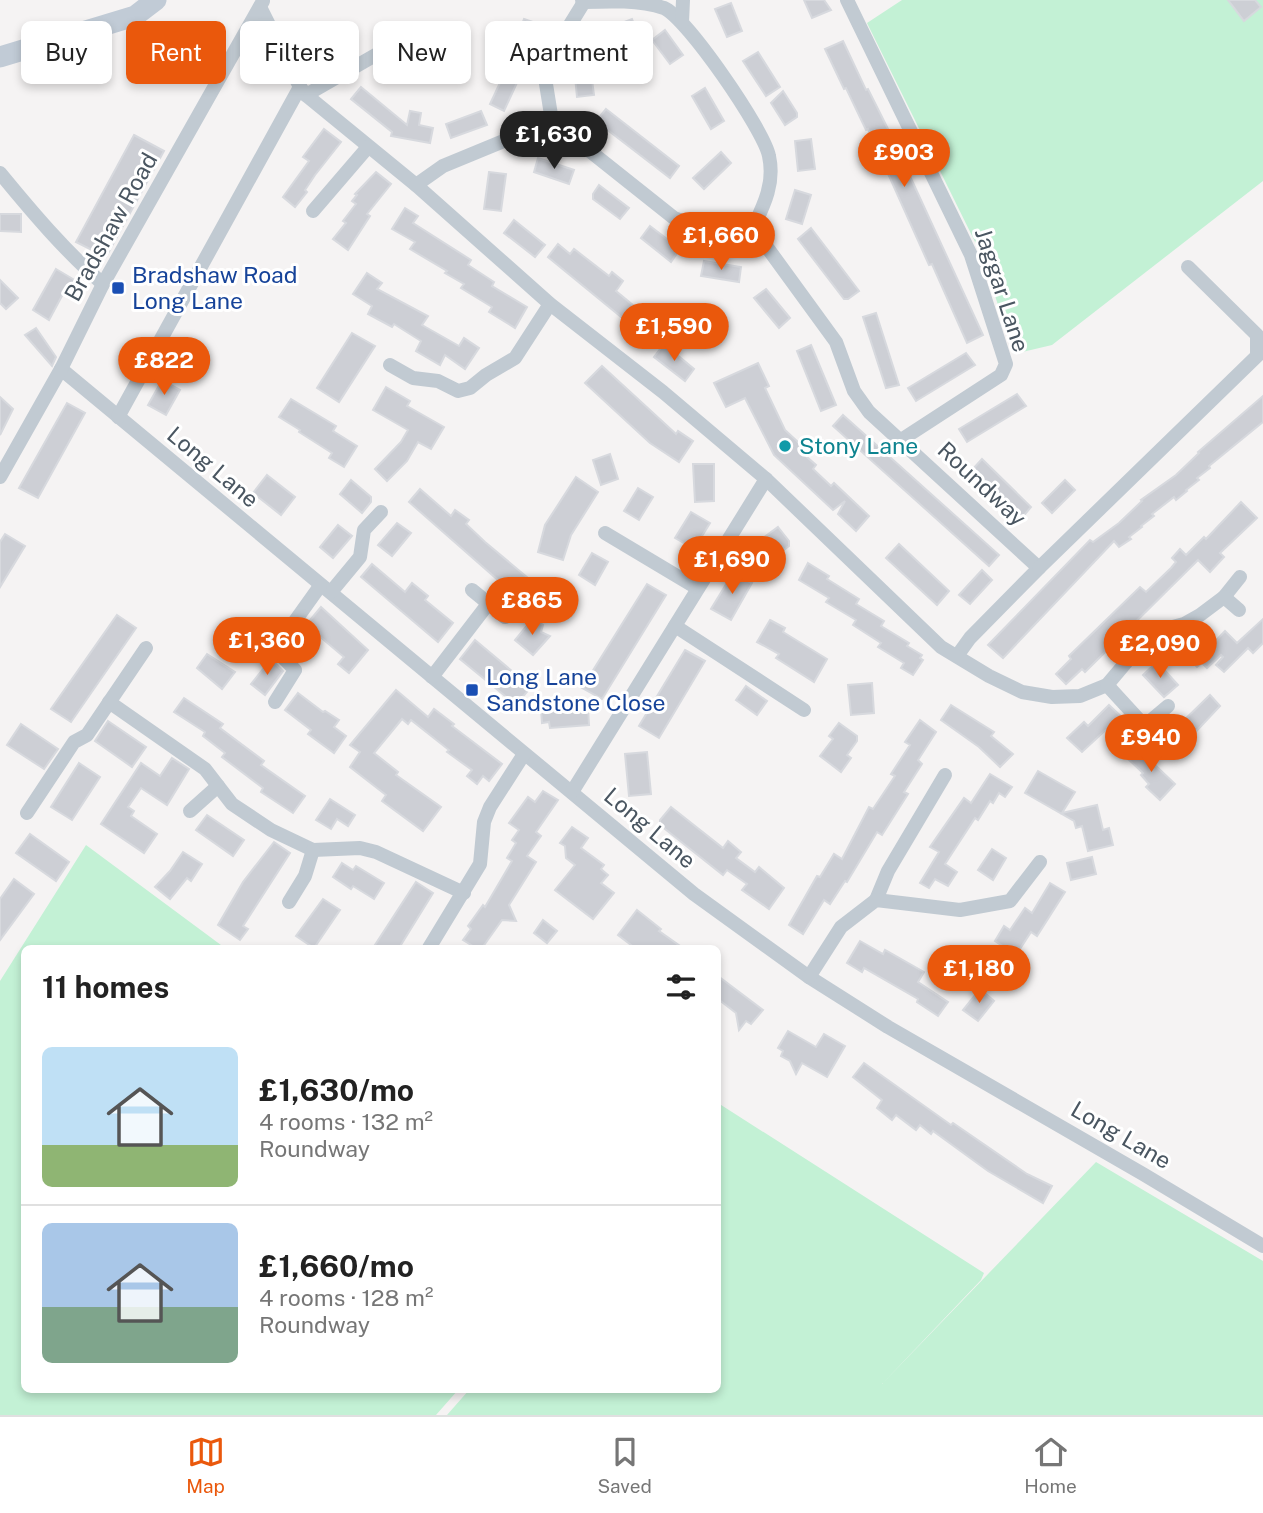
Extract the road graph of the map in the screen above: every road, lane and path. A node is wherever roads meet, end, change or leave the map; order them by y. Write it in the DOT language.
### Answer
graph roads {
  1 [pos="156,0"];
  2 [pos="683,0"];
  3 [pos="848,0"];
  4 [pos="583,1"];
  5 [pos="262,3"];
  6 [pos="682,22"];
  7 [pos="373,56"];
  8 [pos="0,57"];
  9 [pos="303,91"];
  10 [pos="552,121"];
  11 [pos="368,148"];
  12 [pos="0,173"];
  13 [pos="416,185"];
  14 [pos="313,211"];
  15 [pos="753,228"];
  16 [pos="1188,267"];
  17 [pos="103,284"];
  18 [pos="550,304"];
  19 [pos="1260,333"];
  20 [pos="1260,359"];
  21 [pos="390,365"];
  22 [pos="61,369"];
  23 [pos="118,417"];
  24 [pos="901,440"];
  25 [pos="0,477"];
  26 [pos="766,479"];
  27 [pos="381,512"];
  28 [pos="605,533"];
  29 [pos="1040,568"];
  30 [pos="1240,577"];
  31 [pos="697,588"];
  32 [pos="326,589"];
  33 [pos="472,590"];
  34 [pos="1224,597"];
  35 [pos="488,604"];
  36 [pos="1239,610"];
  37 [pos="505,617"];
  38 [pos="675,626"];
  39 [pos="146,648"];
  40 [pos="957,656"];
  41 [pos="432,677"];
  42 [pos="1107,685"];
  43 [pos="109,702"];
  44 [pos="275,702"];
  45 [pos="1168,706"];
  46 [pos="804,710"];
  47 [pos="1149,722"];
  48 [pos="1164,731"];
  49 [pos="524,754"];
  50 [pos="945,775"];
  51 [pos="218,786"];
  52 [pos="572,792"];
  53 [pos="190,811"];
  54 [pos="27,813"];
  55 [pos="313,850"];
  56 [pos="1040,862"];
  57 [pos="464,893"];
  58 [pos="876,900"];
  59 [pos="289,902"];
  60 [pos="431,945"];
  61 [pos="809,977"];
  62 [pos="1263,1246"];
  1 -- 8 [label="street"];
  2 -- 6 [label="street"];
  3 -- 24 [label="street, Jaggar Lane"];
  4 -- 6 [label="street"];
  4 -- 10 [label="street"];
  5 -- 9 [label="street"];
  5 -- 17 [label="street, Bradshaw Road"];
  6 -- 15 [label="street"];
  7 -- 9 [label="street"];
  9 -- 11 [label="street"];
  9 -- 23 [label="street"];
  10 -- 13 [label="street"];
  10 -- 15 [label="street"];
  11 -- 13 [label="street"];
  11 -- 14 [label="street"];
  12 -- 17 [label="street"];
  13 -- 18 [label="street"];
  15 -- 24 [label="street, Roundway"];
  16 -- 19 [label="street"];
  17 -- 22 [label="street, Bradshaw Road"];
  18 -- 21 [label="street"];
  18 -- 26 [label="street"];
  19 -- 20 [label="street"];
  20 -- 29 [label="street"];
  22 -- 23 [label="street, Long Lane"];
  22 -- 25 [label="street, Bradshaw Road"];
  23 -- 32 [label="street, Long Lane"];
  24 -- 29 [label="street, Roundway"];
  26 -- 31 [label="street"];
  26 -- 40 [label="street"];
  27 -- 32 [label="street"];
  28 -- 31 [label="street"];
  29 -- 40 [label="street"];
  30 -- 34 [label="street"];
  31 -- 38 [label="street"];
  32 -- 41 [label="street, Long Lane"];
  32 -- 44 [label="street"];
  33 -- 35 [label="street"];
  34 -- 36 [label="street"];
  34 -- 42 [label="street"];
  35 -- 37 [label="street"];
  35 -- 41 [label="street"];
  38 -- 46 [label="street"];
  38 -- 52 [label="street"];
  39 -- 43 [label="street"];
  40 -- 42 [label="street"];
  41 -- 49 [label="street, Long Lane"];
  42 -- 47 [label="street"];
  43 -- 51 [label="street"];
  43 -- 54 [label="street"];
  45 -- 47 [label="street"];
  47 -- 48 [label="street"];
  49 -- 52 [label="street, Long Lane"];
  49 -- 57 [label="street"];
  50 -- 58 [label="street"];
  51 -- 53 [label="street"];
  51 -- 55 [label="street"];
  52 -- 61 [label="street, Long Lane"];
  55 -- 57 [label="street"];
  55 -- 59 [label="street"];
  56 -- 58 [label="street"];
  57 -- 60 [label="street"];
  58 -- 61 [label="street"];
  61 -- 62 [label="street, Long Lane"];
}
